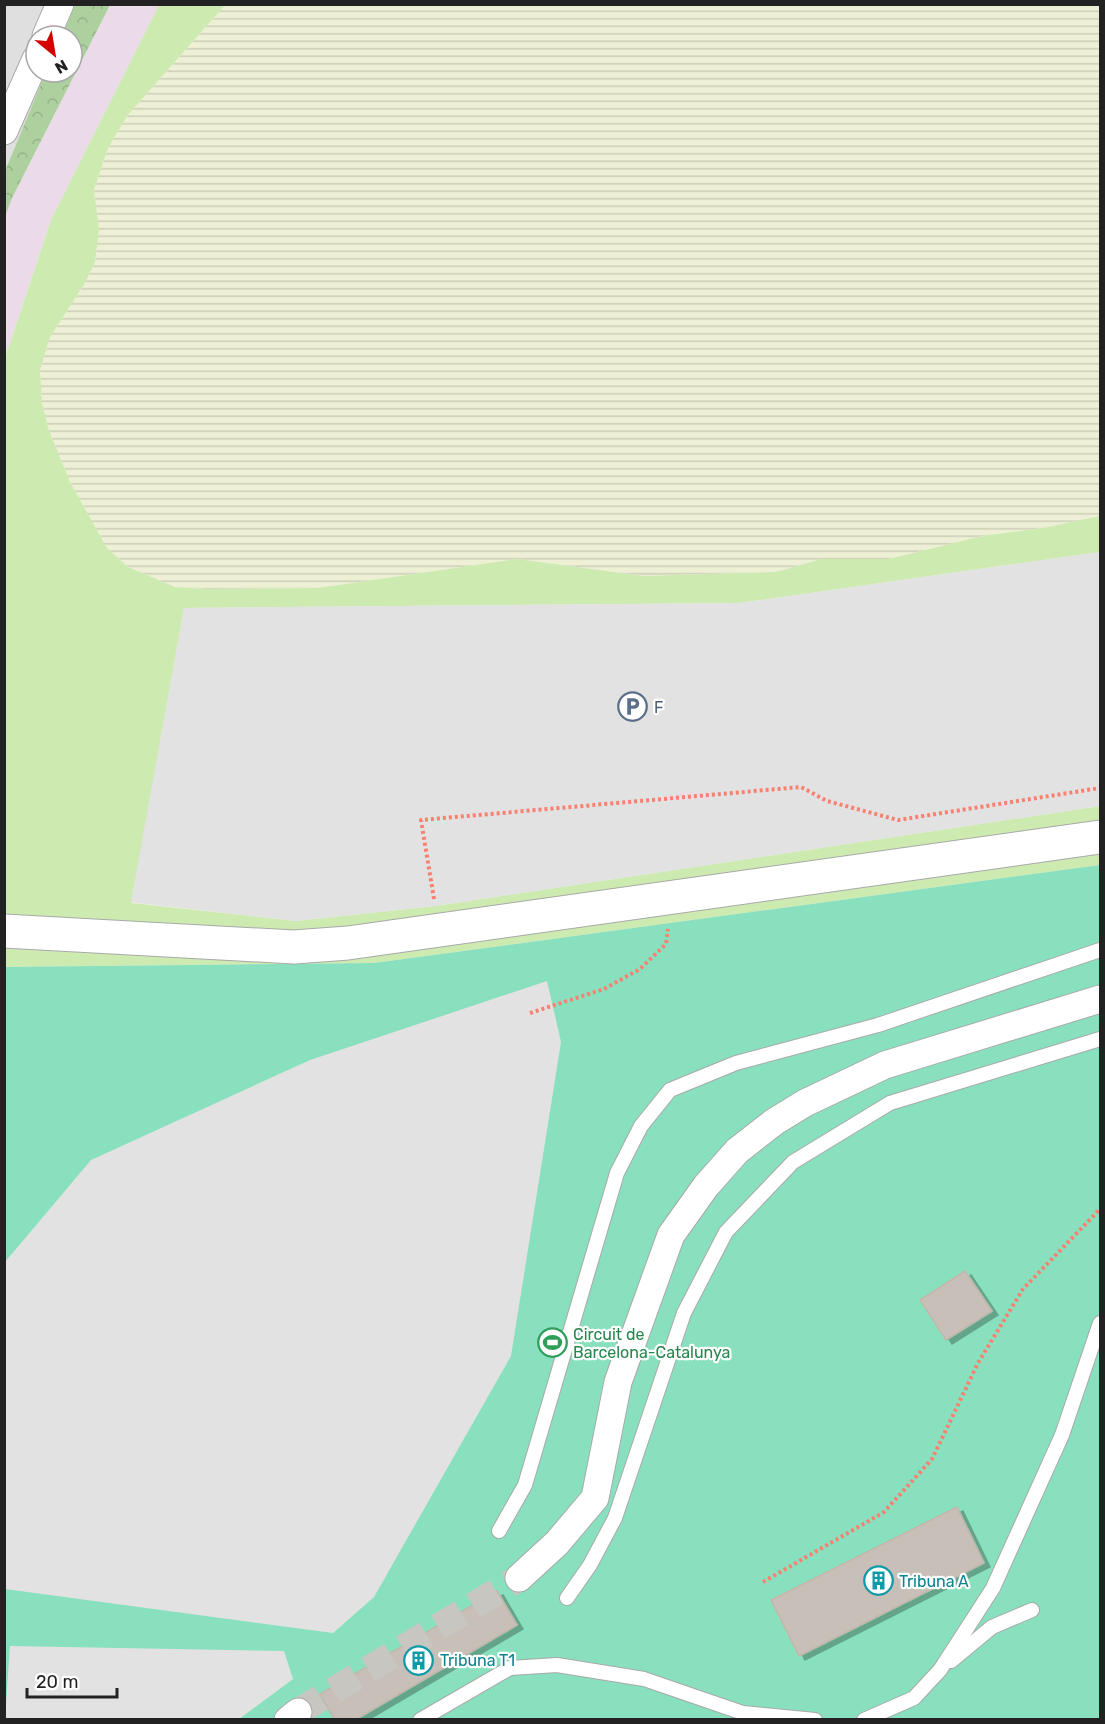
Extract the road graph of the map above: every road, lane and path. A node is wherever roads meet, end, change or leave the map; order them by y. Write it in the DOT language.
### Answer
graph roads {
  1 [pos="60,4"];
  2 [pos="51,24"];
  3 [pos="25,84"];
  4 [pos="4,131"];
  5 [pos="1101,788"];
  6 [pos="1101,837"];
  7 [pos="435,906"];
  8 [pos="669,922"];
  9 [pos="4,931"];
  10 [pos="1101,950"];
  11 [pos="1101,999"];
  12 [pos="530,1013"];
  13 [pos="1101,1039"];
  14 [pos="1101,1209"];
  15 [pos="1101,1323"];
  16 [pos="499,1532"];
  17 [pos="519,1578"];
  18 [pos="763,1582"];
  19 [pos="567,1598"];
  20 [pos="1032,1610"];
  21 [pos="940,1670"];
  22 [pos="420,1719"];
  23 [pos="815,1719"];
  24 [pos="864,1719"];
  1 -- 2 [label="street"];
  3 -- 4 [label="street"];
  5 -- 7 [label="path"];
  6 -- 9 [label="street"];
  8 -- 12 [label="path"];
  10 -- 16 [label="lane"];
  11 -- 17 [label="street"];
  13 -- 19 [label="lane"];
  14 -- 18 [label="path"];
  15 -- 21 [label="lane"];
  20 -- 21 [label="lane"];
  21 -- 24 [label="lane"];
  22 -- 23 [label="lane"];
}
